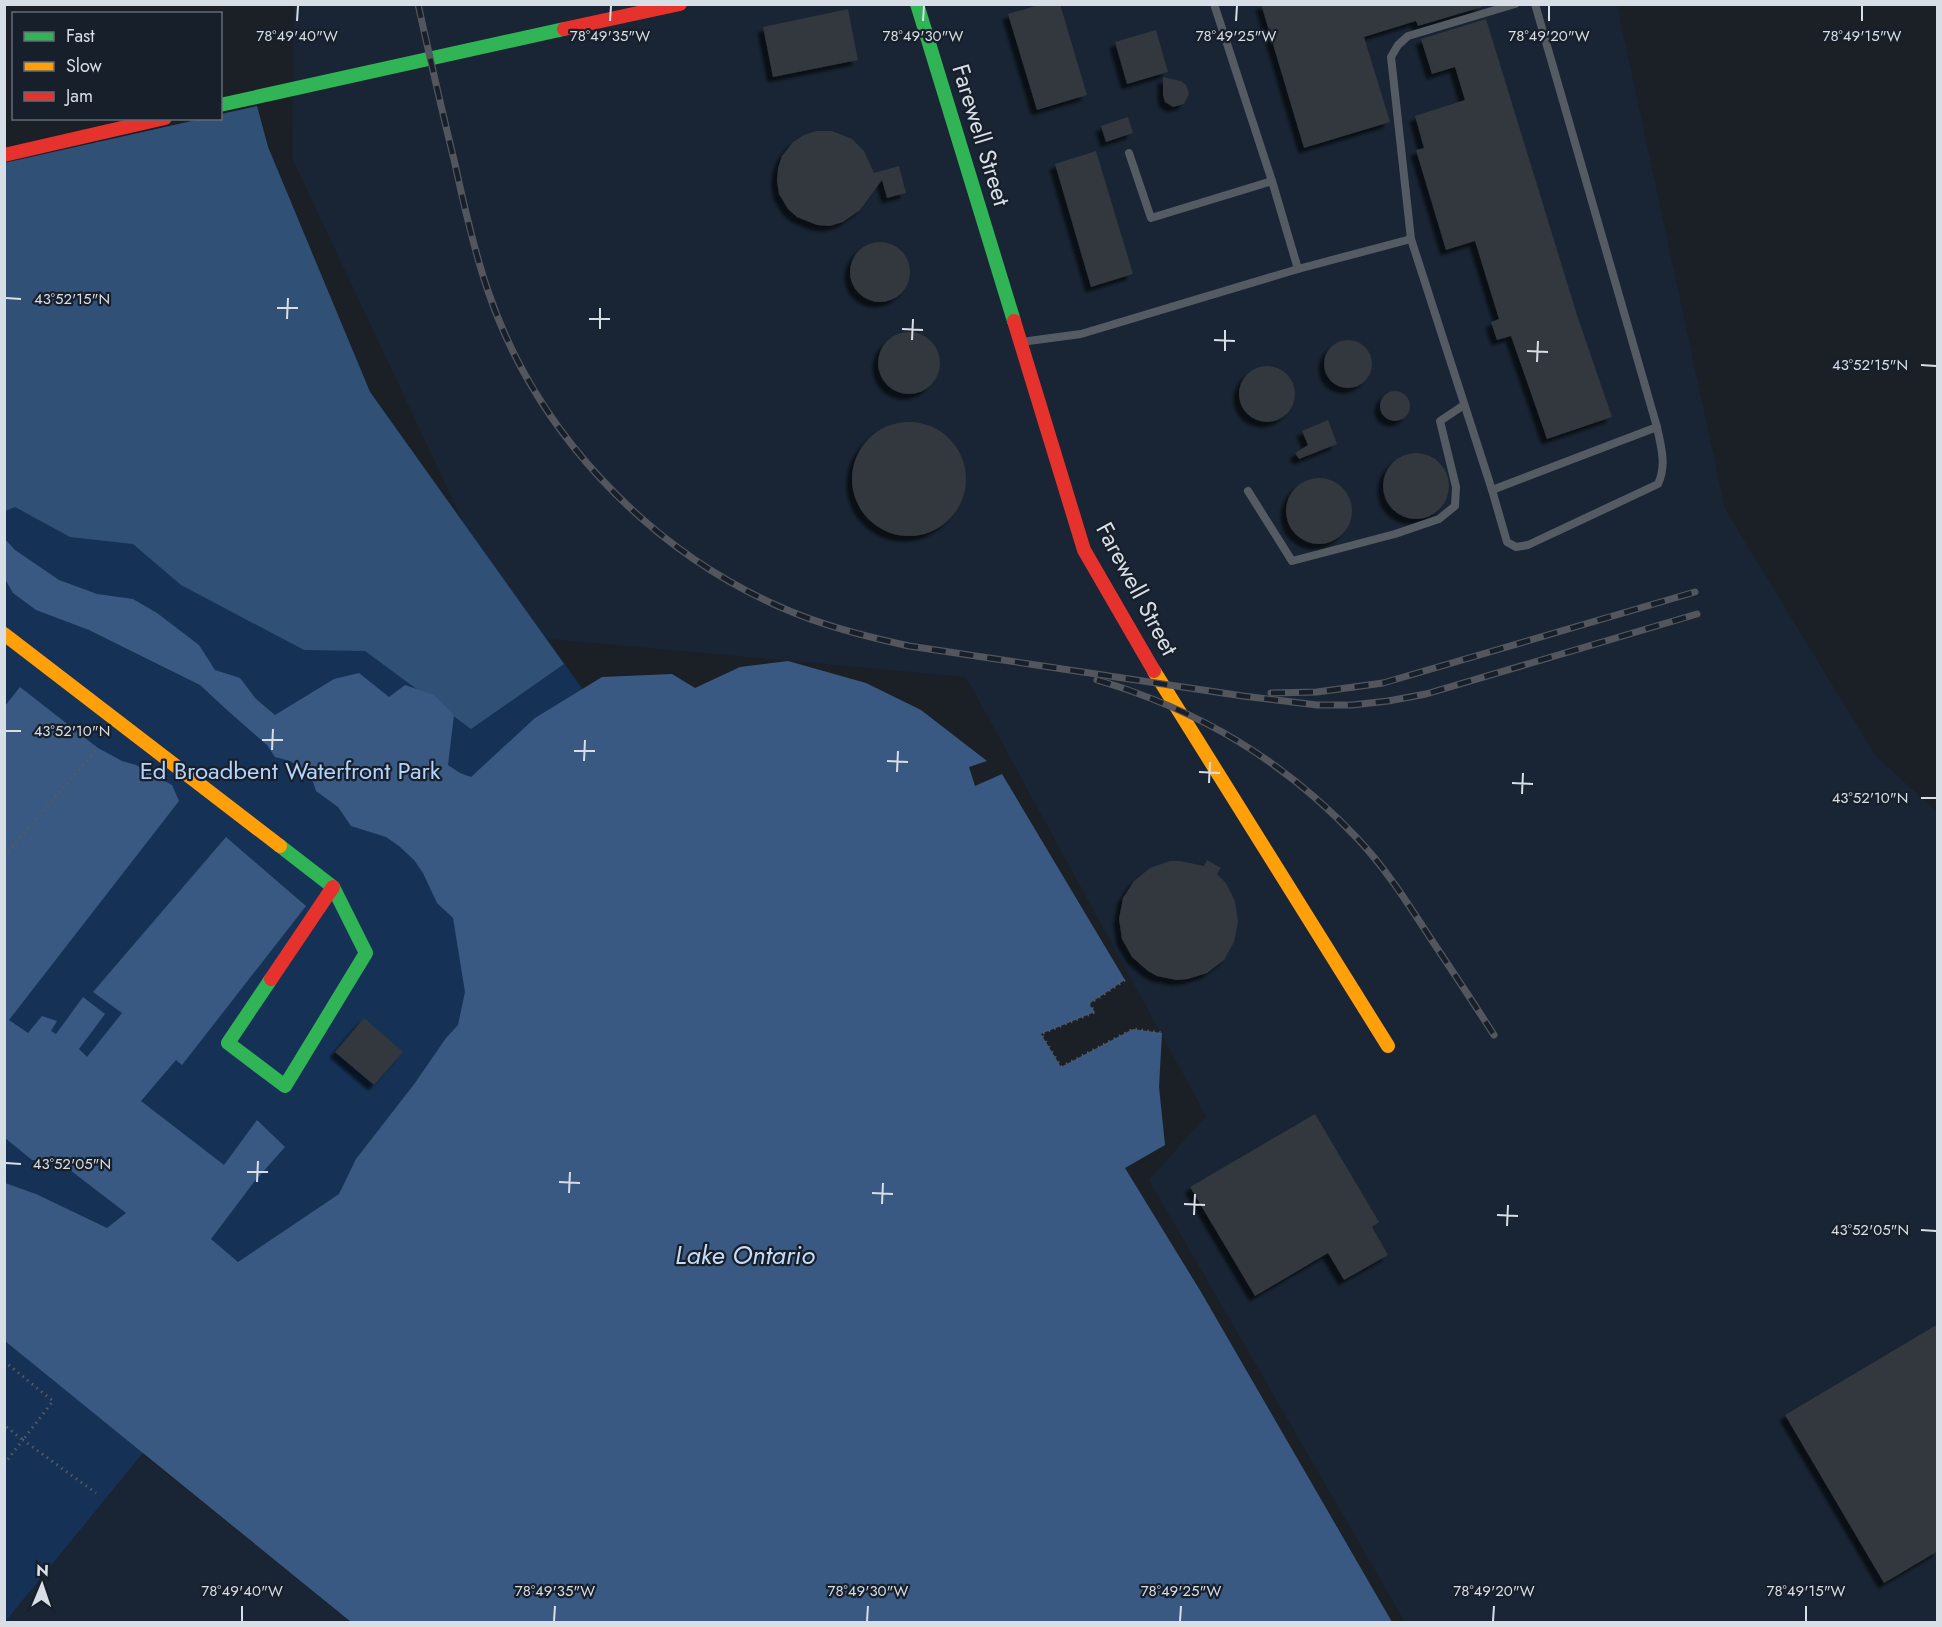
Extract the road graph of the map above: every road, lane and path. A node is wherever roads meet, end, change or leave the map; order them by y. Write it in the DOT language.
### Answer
graph roads {
  1 [pos="680,4"];
  2 [pos="917,4"];
  3 [pos="1214,4"];
  4 [pos="1515,4"];
  5 [pos="1535,4"];
  6 [pos="222,105"];
  7 [pos="156,120"];
  8 [pos="1129,153"];
  9 [pos="4,155"];
  10 [pos="1272,181"];
  11 [pos="1411,239"];
  12 [pos="1298,269"];
  13 [pos="1021,342"];
  14 [pos="1464,405"];
  15 [pos="1657,427"];
  16 [pos="1492,490"];
  17 [pos="1248,491"];
  18 [pos="4,634"];
  19 [pos="98,748"];
  20 [pos="4,856"];
  21 [pos="333,887"];
  22 [pos="1125,980"];
  23 [pos="1162,1033"];
  24 [pos="1388,1046"];
  25 [pos="4,1361"];
  26 [pos="4,1425"];
  27 [pos="23,1440"];
  28 [pos="4,1464"];
  29 [pos="96,1493"];
  1 -- 6 [label="street"];
  2 -- 13 [label="street, Farewell Street"];
  3 -- 10 [label="lane"];
  4 -- 11 [label="lane"];
  5 -- 15 [label="lane"];
  7 -- 9 [label="street"];
  8 -- 10 [label="lane"];
  10 -- 12 [label="lane"];
  11 -- 12 [label="lane"];
  11 -- 14 [label="lane"];
  12 -- 13 [label="lane"];
  13 -- 24 [label="street, Farewell Street"];
  14 -- 16 [label="lane"];
  14 -- 17 [label="lane"];
  15 -- 16 [label="lane"];
  15 -- 16 [label="lane"];
  18 -- 21 [label="street"];
  19 -- 20 [label="path"];
  21 -- 21 [label="street"];
  22 -- 23 [label="path"];
  25 -- 27 [label="path"];
  26 -- 27 [label="path"];
  27 -- 28 [label="path"];
  27 -- 29 [label="path"];
}
